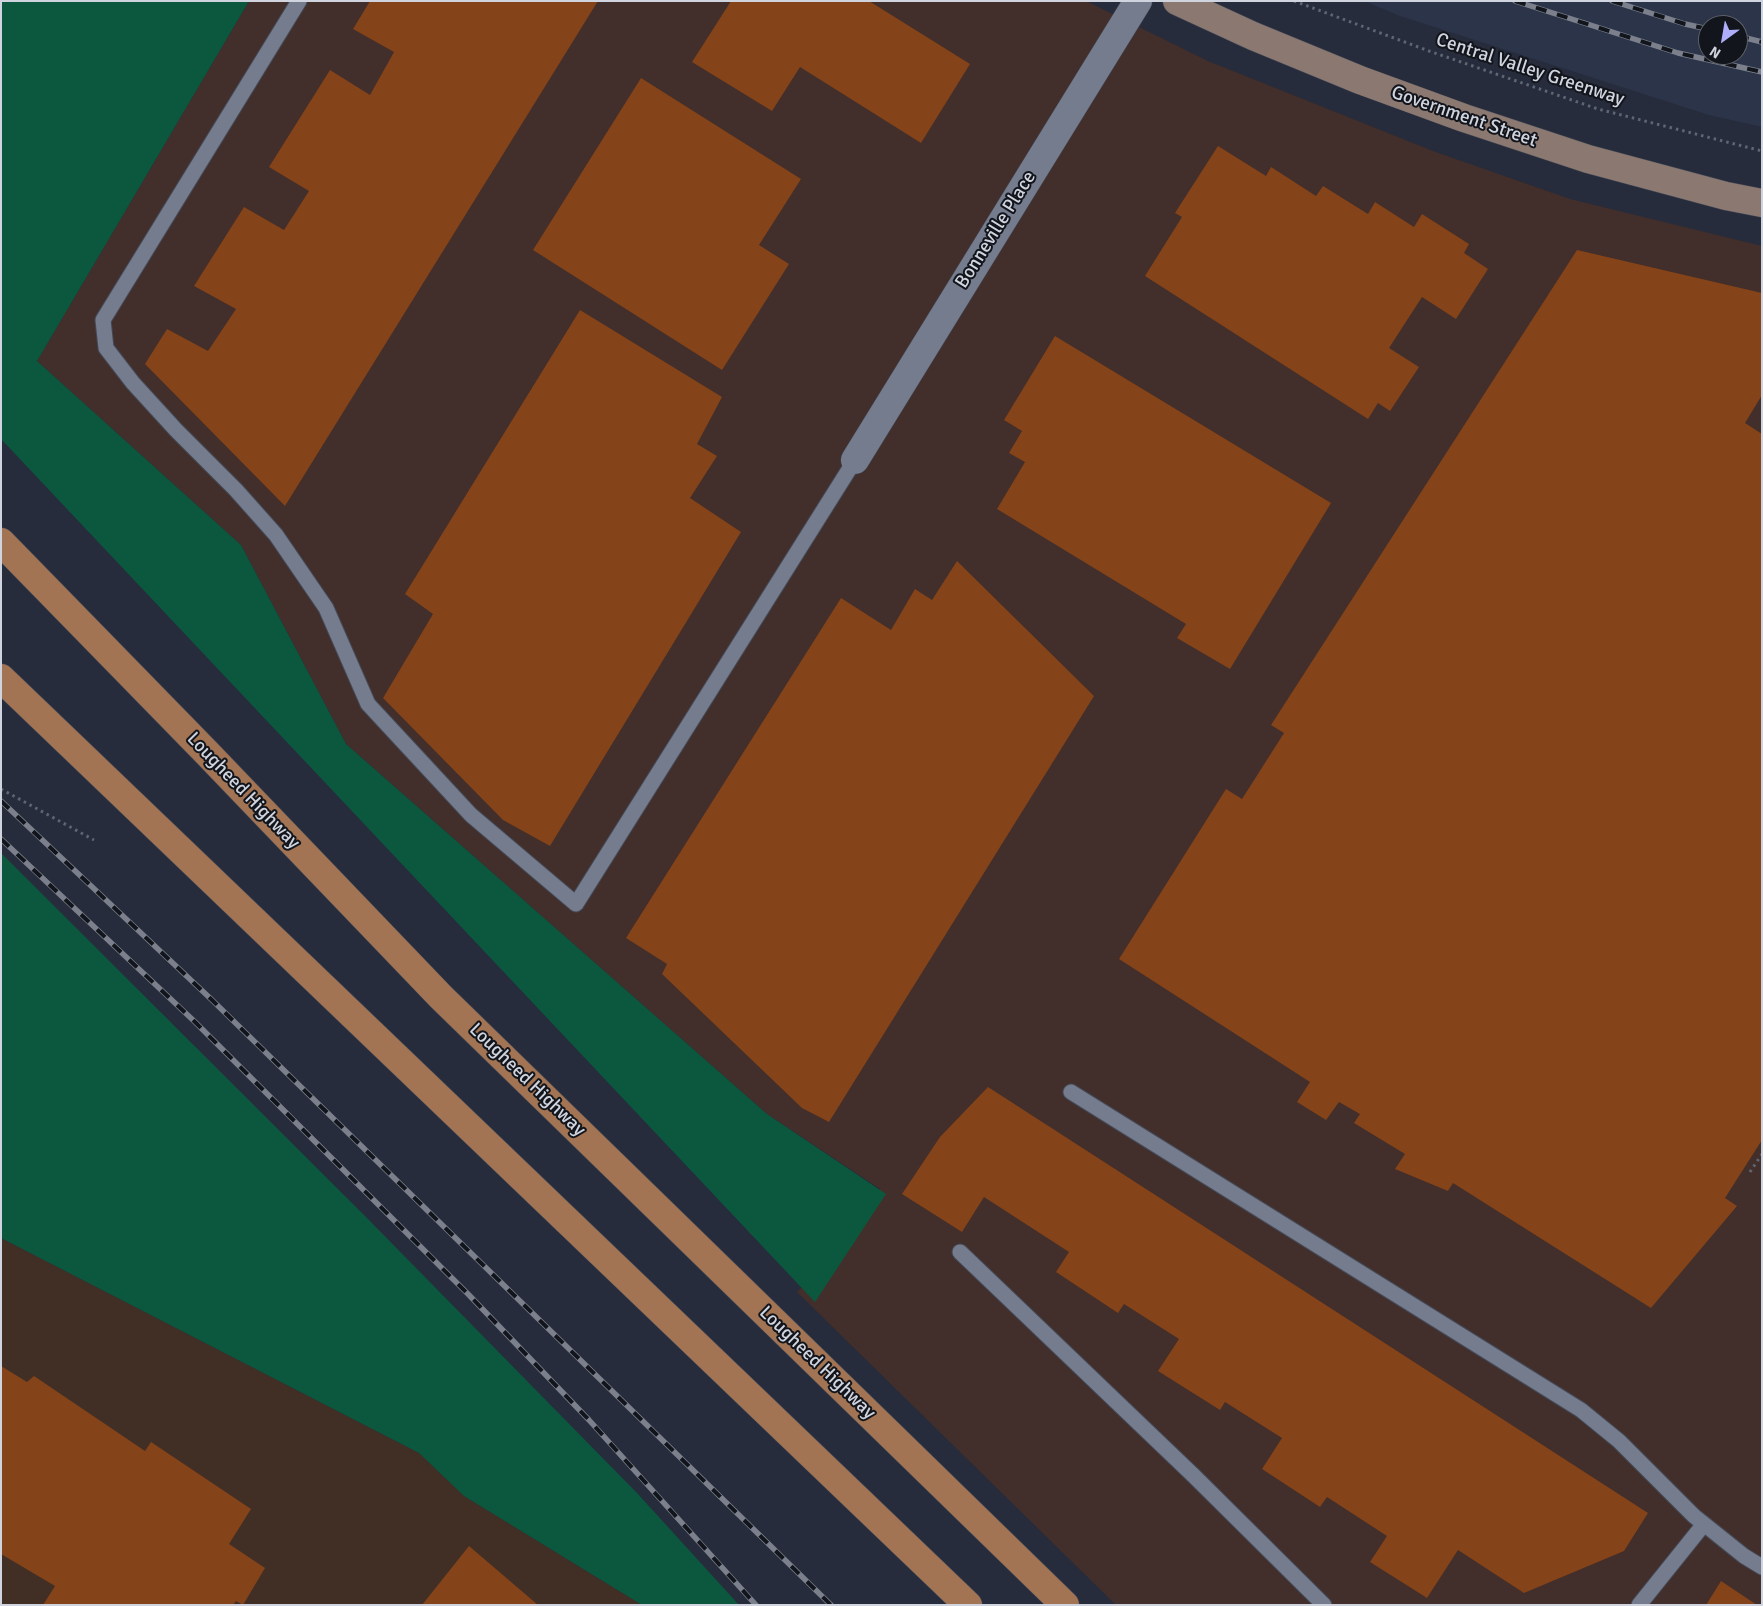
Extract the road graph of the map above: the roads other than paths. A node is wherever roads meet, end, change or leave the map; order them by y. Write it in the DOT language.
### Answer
graph roads {
  1 [pos="299,1"];
  2 [pos="1138,1"];
  3 [pos="1177,1"];
  4 [pos="1762,203"];
  5 [pos="855,460"];
  6 [pos="1,542"];
  7 [pos="1,678"];
  8 [pos="1071,1092"];
  9 [pos="960,1252"];
  10 [pos="1704,1524"];
  11 [pos="1762,1567"];
  12 [pos="968,1605"];
  13 [pos="1065,1605"];
  14 [pos="1324,1605"];
  15 [pos="1640,1605"];
  1 -- 5 [label="lane"];
  2 -- 5 [label="street, Bonneville Place"];
  3 -- 4 [label="street, Government Street"];
  6 -- 13 [label="main road, Lougheed Highway"];
  7 -- 12 [label="main road"];
  8 -- 10 [label="lane"];
  9 -- 14 [label="lane"];
  10 -- 11 [label="lane"];
  10 -- 15 [label="lane"];
}
